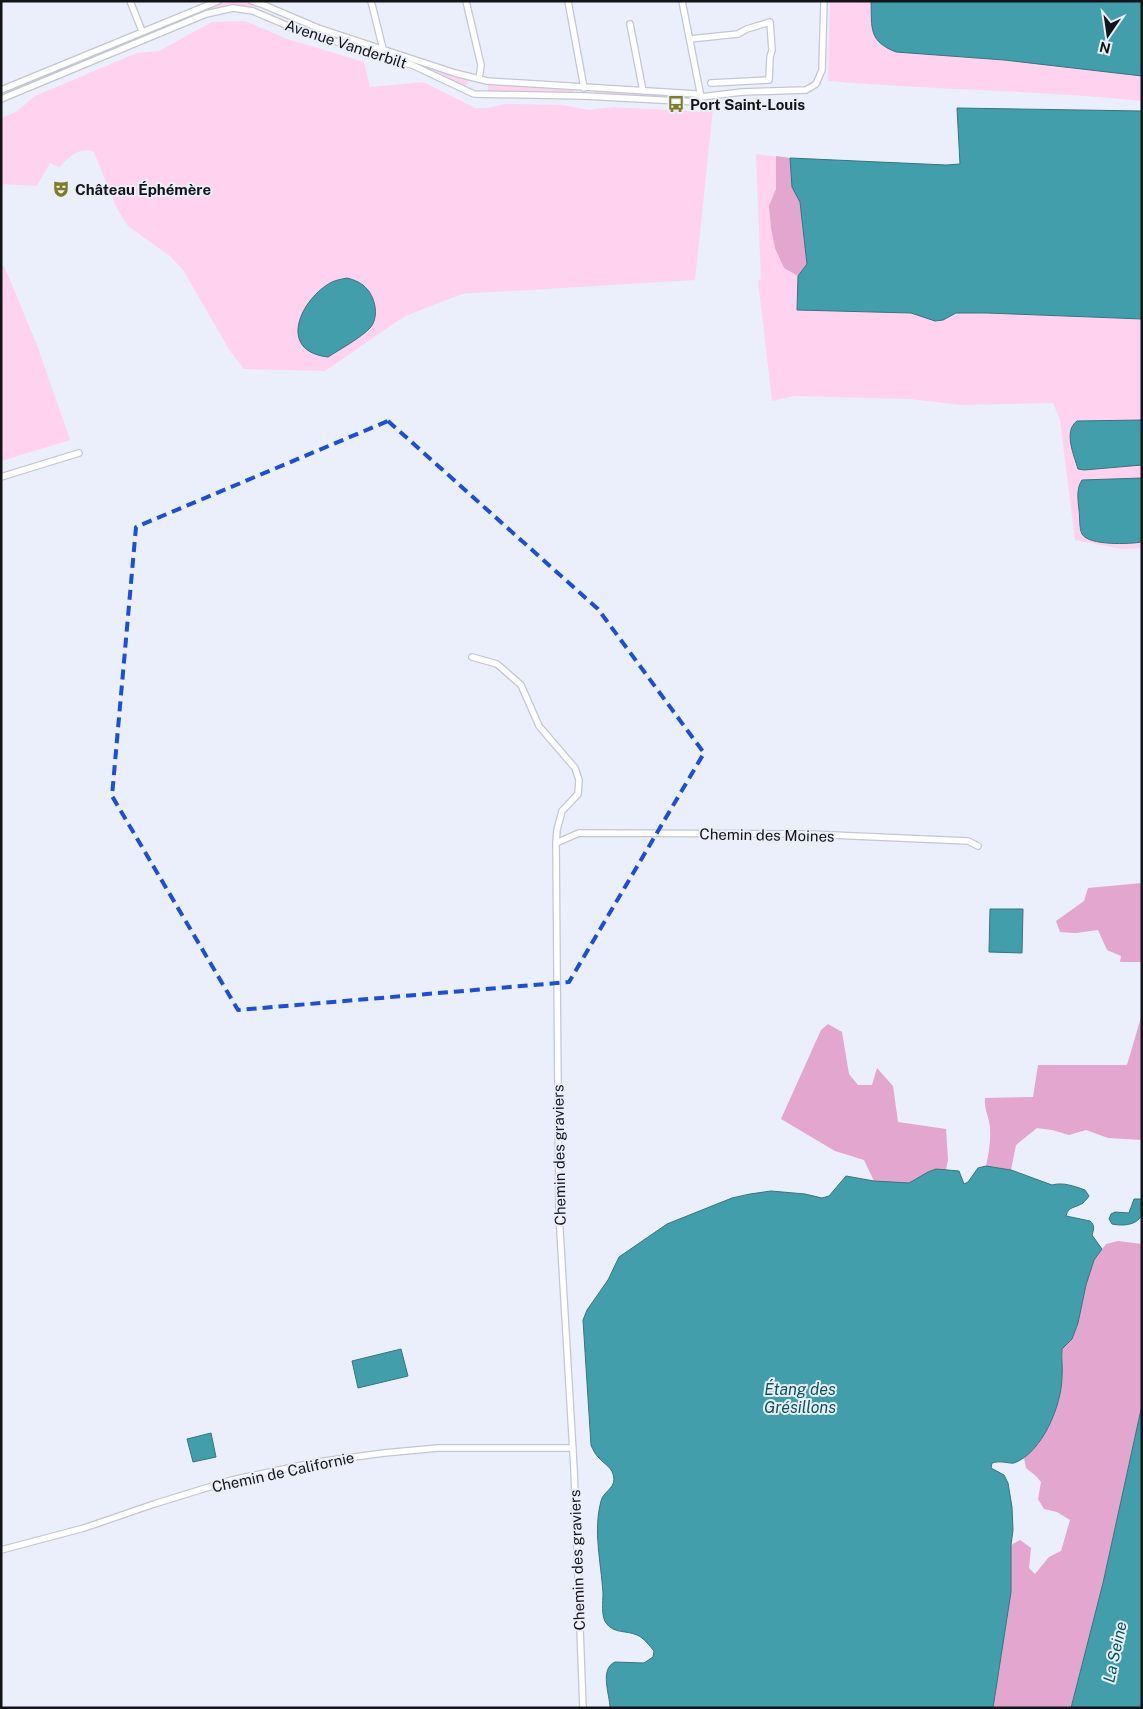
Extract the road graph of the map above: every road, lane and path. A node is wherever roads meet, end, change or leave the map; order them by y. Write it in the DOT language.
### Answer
graph roads {
  1 [pos="130,1"];
  2 [pos="218,1"];
  3 [pos="252,1"];
  4 [pos="371,1"];
  5 [pos="466,1"];
  6 [pos="568,1"];
  7 [pos="682,1"];
  8 [pos="824,1"];
  9 [pos="270,4"];
  10 [pos="630,24"];
  11 [pos="142,32"];
  12 [pos="690,39"];
  13 [pos="383,49"];
  14 [pos="479,80"];
  15 [pos="742,81"];
  16 [pos="710,83"];
  17 [pos="584,88"];
  18 [pos="1,90"];
  19 [pos="643,91"];
  20 [pos="742,92"];
  21 [pos="701,97"];
  22 [pos="1,99"];
  23 [pos="79,453"];
  24 [pos="1,477"];
  25 [pos="472,657"];
  26 [pos="556,843"];
  27 [pos="978,846"];
  28 [pos="573,1448"];
  29 [pos="1,1550"];
  30 [pos="583,1708"];
  1 -- 11 [label="street"];
  2 -- 11 [label="street"];
  3 -- 9 [label="street, Avenue Vanderbilt"];
  4 -- 13 [label="street"];
  5 -- 14 [label="street"];
  6 -- 17 [label="street"];
  7 -- 12 [label="street"];
  8 -- 20 [label="street, Avenue Vanderbilt"];
  9 -- 13 [label="street, Avenue Vanderbilt"];
  10 -- 19 [label="street"];
  11 -- 18 [label="street"];
  12 -- 15 [label="street"];
  12 -- 21 [label="street"];
  13 -- 14 [label="street, Avenue Vanderbilt"];
  14 -- 17 [label="street, Avenue Vanderbilt"];
  15 -- 16 [label="street"];
  15 -- 20 [label="street"];
  17 -- 19 [label="street, Avenue Vanderbilt"];
  19 -- 21 [label="street, Avenue Vanderbilt"];
  20 -- 21 [label="street, Avenue Vanderbilt"];
  21 -- 22 [label="street, Avenue Vanderbilt"];
  23 -- 24 [label="street"];
  25 -- 26 [label="street, Chemin des graviers"];
  26 -- 27 [label="street, Chemin des Moines"];
  26 -- 28 [label="street, Chemin des graviers"];
  28 -- 29 [label="street, Chemin de Californie"];
  28 -- 30 [label="street, Chemin des graviers"];
}
